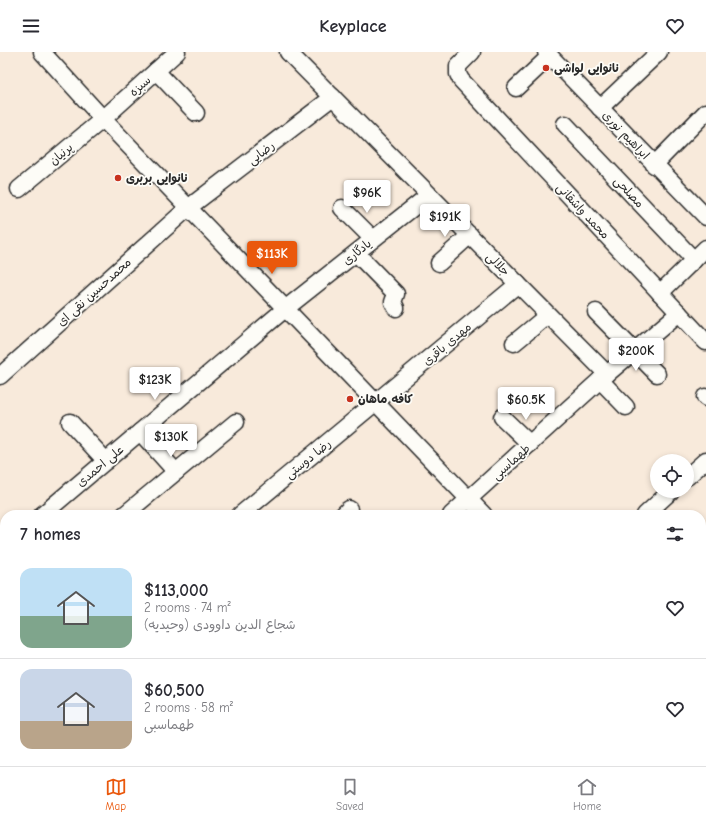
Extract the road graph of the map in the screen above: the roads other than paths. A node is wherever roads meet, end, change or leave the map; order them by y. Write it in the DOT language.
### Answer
graph roads {
  1 [pos="42,52"];
  2 [pos="177,52"];
  3 [pos="288,52"];
  4 [pos="472,52"];
  5 [pos="659,52"];
  6 [pos="548,54"];
  7 [pos="156,71"];
  8 [pos="516,88"];
  9 [pos="333,97"];
  10 [pos="600,108"];
  11 [pos="706,112"];
  12 [pos="196,113"];
  13 [pos="103,119"];
  14 [pos="565,124"];
  15 [pos="654,165"];
  16 [pos="19,188"];
  17 [pos="429,195"];
  18 [pos="188,208"];
  19 [pos="342,208"];
  20 [pos="706,217"];
  21 [pos="470,235"];
  22 [pos="373,239"];
  23 [pos="706,248"];
  24 [pos="356,252"];
  25 [pos="694,260"];
  26 [pos="439,262"];
  27 [pos="518,284"];
  28 [pos="660,293"];
  29 [pos="396,308"];
  30 [pos="285,309"];
  31 [pos="596,312"];
  32 [pos="679,313"];
  33 [pos="548,315"];
  34 [pos="706,342"];
  35 [pos="514,343"];
  36 [pos="635,350"];
  37 [pos="3,368"];
  38 [pos="657,374"];
  39 [pos="604,377"];
  40 [pos="376,403"];
  41 [pos="626,407"];
  42 [pos="502,417"];
  43 [pos="70,422"];
  44 [pos="236,422"];
  45 [pos="140,432"];
  46 [pos="530,444"];
  47 [pos="706,460"];
  48 [pos="106,461"];
  49 [pos="694,471"];
  50 [pos="176,472"];
  51 [pos="663,498"];
  52 [pos="469,500"];
  53 [pos="49,510"];
  54 [pos="130,510"];
  55 [pos="246,510"];
  56 [pos="457,510"];
  57 [pos="479,510"];
  58 [pos="650,510"];
  1 -- 13 [label="street"];
  2 -- 7 [label="street, سبزه"];
  3 -- 9 [label="street, جلالی"];
  4 -- 28 [label="street, محمد واشقانی"];
  5 -- 10 [label="street"];
  6 -- 8 [label="street"];
  6 -- 10 [label="street, ابراهیم نوری"];
  7 -- 12 [label="street"];
  7 -- 13 [label="street, سبزه"];
  9 -- 17 [label="street, جلالی"];
  9 -- 18 [label="street, رضایی"];
  10 -- 15 [label="street, ابراهیم نوری"];
  11 -- 15 [label="street"];
  13 -- 16 [label="street, پرنیان"];
  13 -- 18 [label="street"];
  14 -- 25 [label="street, مصلحی"];
  15 -- 20 [label="street, ابراهیم نوری"];
  17 -- 21 [label="street, جلالی"];
  17 -- 22 [label="street, یادگاری"];
  18 -- 30 [label="street"];
  18 -- 37 [label="street, محمدحسین نقی ای"];
  19 -- 22 [label="street"];
  21 -- 26 [label="street"];
  21 -- 27 [label="street, جلالی"];
  22 -- 24 [label="street, یادگاری"];
  23 -- 25 [label="street"];
  24 -- 29 [label="street"];
  24 -- 30 [label="street, یادگاری"];
  25 -- 28 [label="street"];
  27 -- 33 [label="street, جلالی"];
  27 -- 40 [label="street, مهدی باقری"];
  28 -- 32 [label="street, محمد واشقانی"];
  30 -- 40 [label="street"];
  30 -- 45 [label="street, علی احمدی"];
  31 -- 36 [label="street"];
  32 -- 34 [label="street, محمد واشقانی"];
  32 -- 36 [label="street, طهماسبی"];
  33 -- 35 [label="street"];
  33 -- 39 [label="street, جلالی"];
  36 -- 38 [label="street"];
  36 -- 39 [label="street, طهماسبی"];
  39 -- 41 [label="street, جلالی"];
  39 -- 46 [label="street, طهماسبی"];
  40 -- 52 [label="street"];
  40 -- 55 [label="street, رضا دوستی"];
  42 -- 46 [label="street"];
  43 -- 48 [label="street"];
  44 -- 50 [label="street"];
  45 -- 48 [label="street, علی احمدی"];
  45 -- 50 [label="street"];
  46 -- 52 [label="street, طهماسبی"];
  47 -- 49 [label="street"];
  48 -- 53 [label="street, علی احمدی"];
  50 -- 54 [label="street"];
  51 -- 58 [label="street"];
  52 -- 56 [label="street, طهماسبی"];
  52 -- 57 [label="street"];
}
